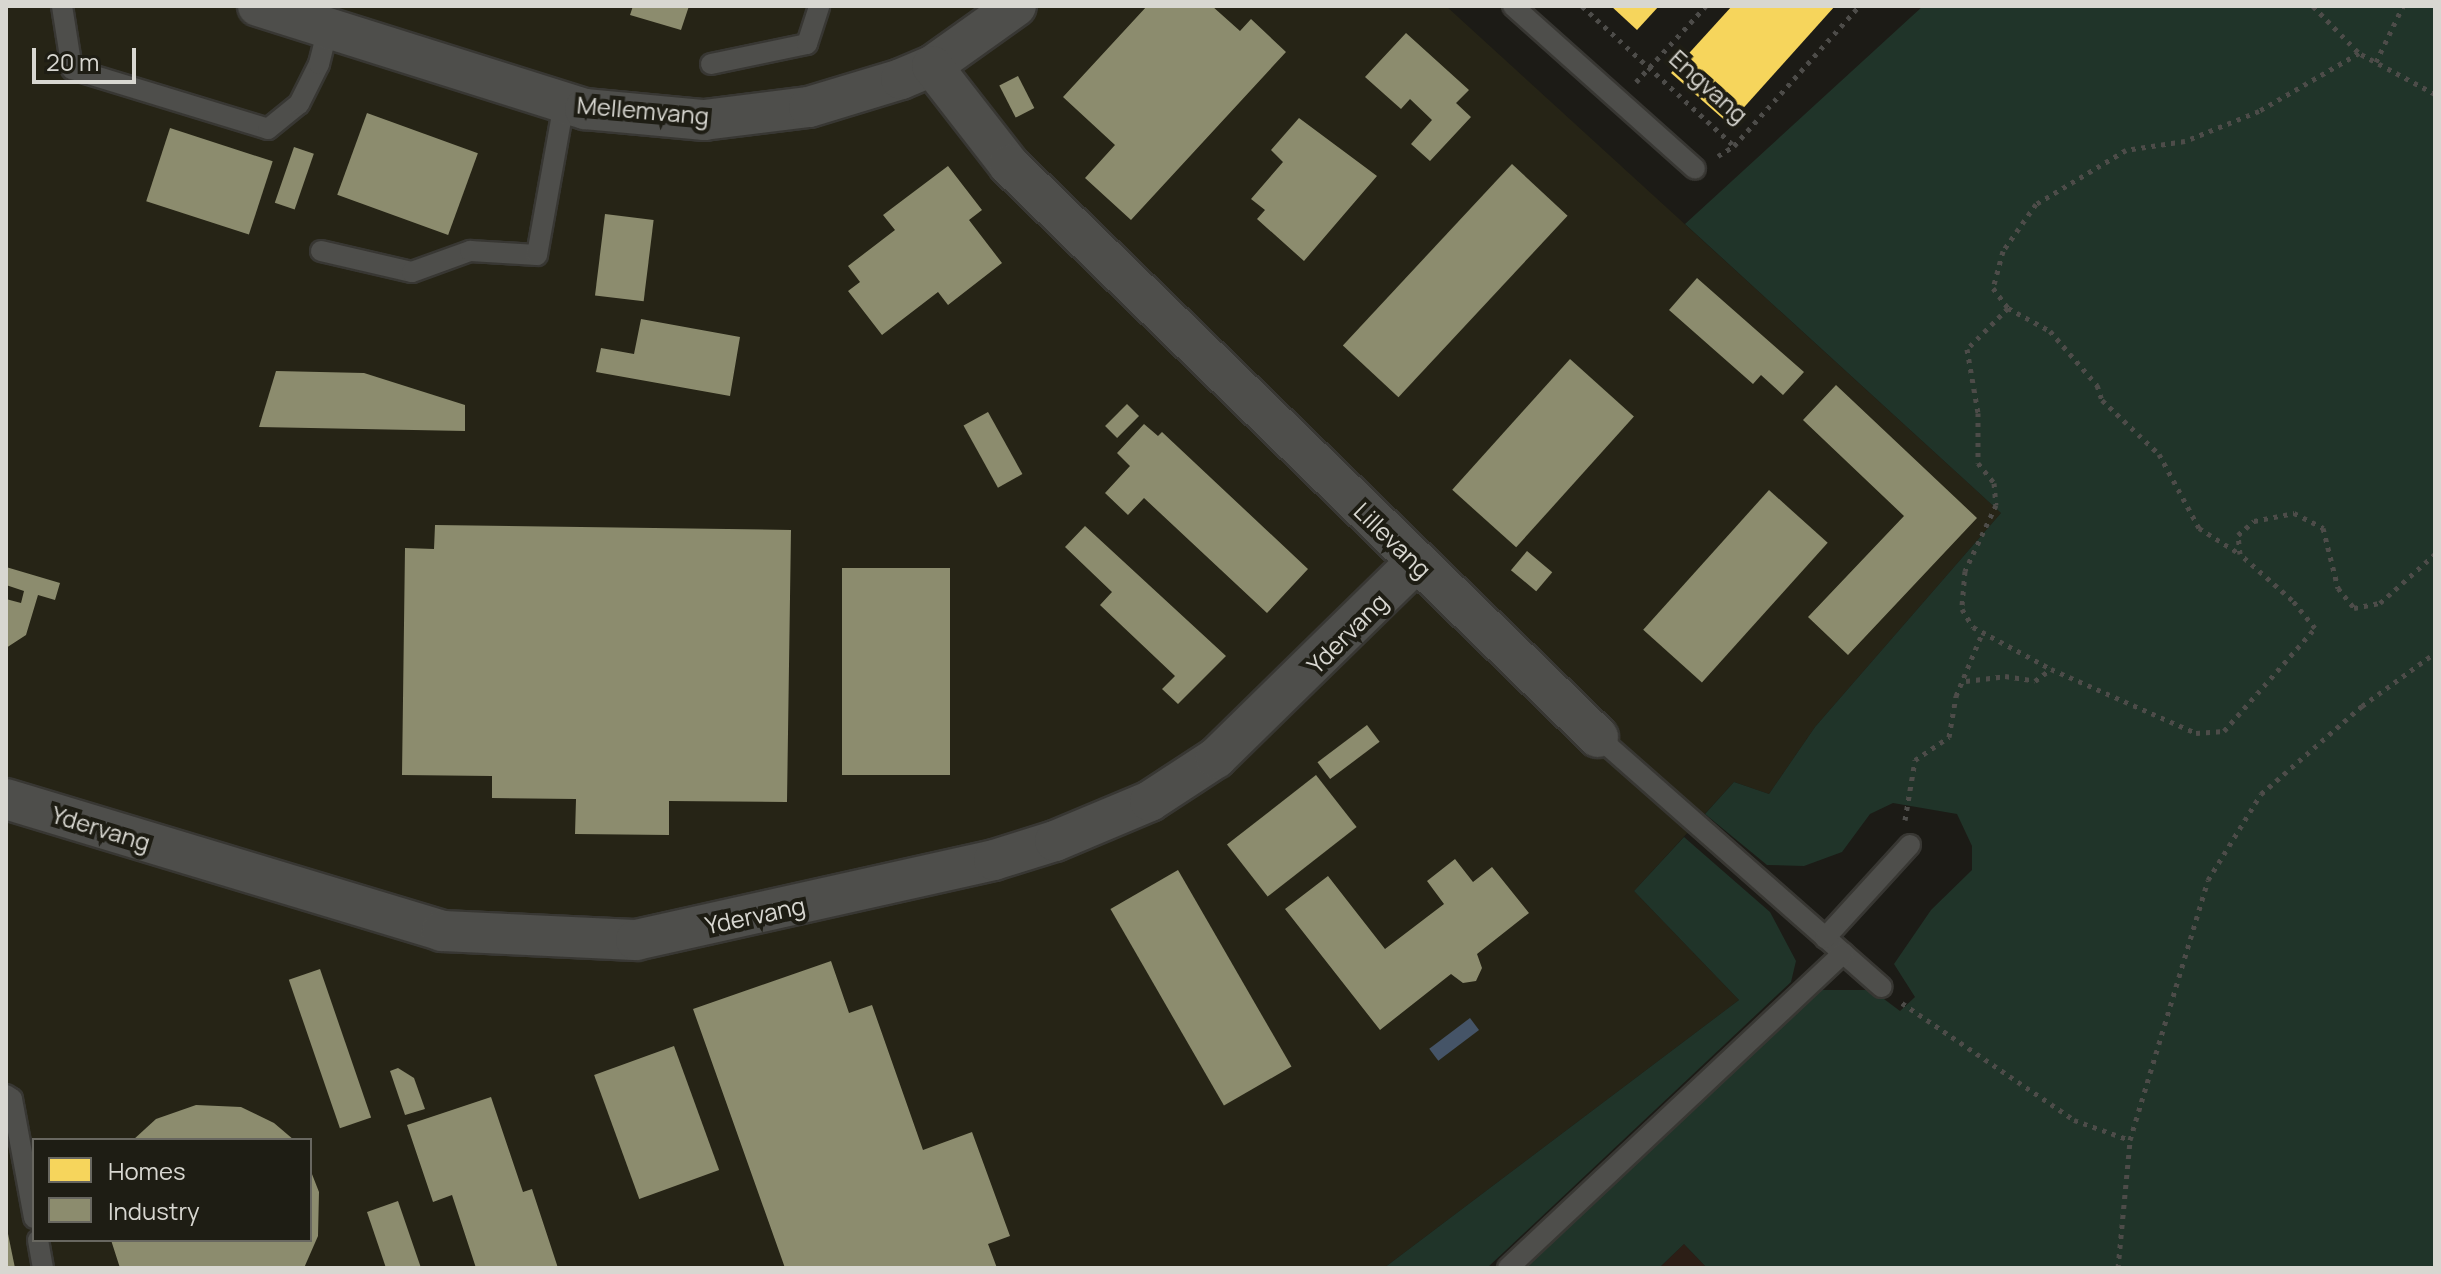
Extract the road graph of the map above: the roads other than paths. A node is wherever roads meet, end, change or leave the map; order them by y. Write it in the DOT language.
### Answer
graph roads {
  1 [pos="62,6"];
  2 [pos="258,6"];
  3 [pos="819,6"];
  4 [pos="1016,6"];
  5 [pos="1513,6"];
  6 [pos="328,28"];
  7 [pos="711,64"];
  8 [pos="932,66"];
  9 [pos="564,103"];
  10 [pos="1695,169"];
  11 [pos="321,251"];
  12 [pos="1416,562"];
  13 [pos="1598,737"];
  14 [pos="6,799"];
  15 [pos="1910,845"];
  16 [pos="1825,938"];
  17 [pos="1843,953"];
  18 [pos="1882,987"];
  19 [pos="6,1095"];
  20 [pos="32,1207"];
  21 [pos="38,1242"];
  22 [pos="43,1268"];
  23 [pos="1508,1268"];
  1 -- 6 [label="lane"];
  2 -- 6 [label="street, Mellemvang"];
  3 -- 7 [label="lane"];
  4 -- 8 [label="street, Mellemvang"];
  5 -- 10 [label="lane"];
  6 -- 9 [label="street, Mellemvang"];
  8 -- 9 [label="street, Mellemvang"];
  8 -- 12 [label="street, Lillevang"];
  9 -- 11 [label="lane"];
  12 -- 13 [label="street, Lillevang"];
  12 -- 14 [label="street, Ydervang"];
  13 -- 16 [label="lane, Lillevang"];
  15 -- 16 [label="lane"];
  16 -- 17 [label="lane, Lillevang"];
  17 -- 18 [label="lane, Lillevang"];
  17 -- 23 [label="lane"];
  19 -- 20 [label="lane"];
  21 -- 22 [label="lane"];
}
